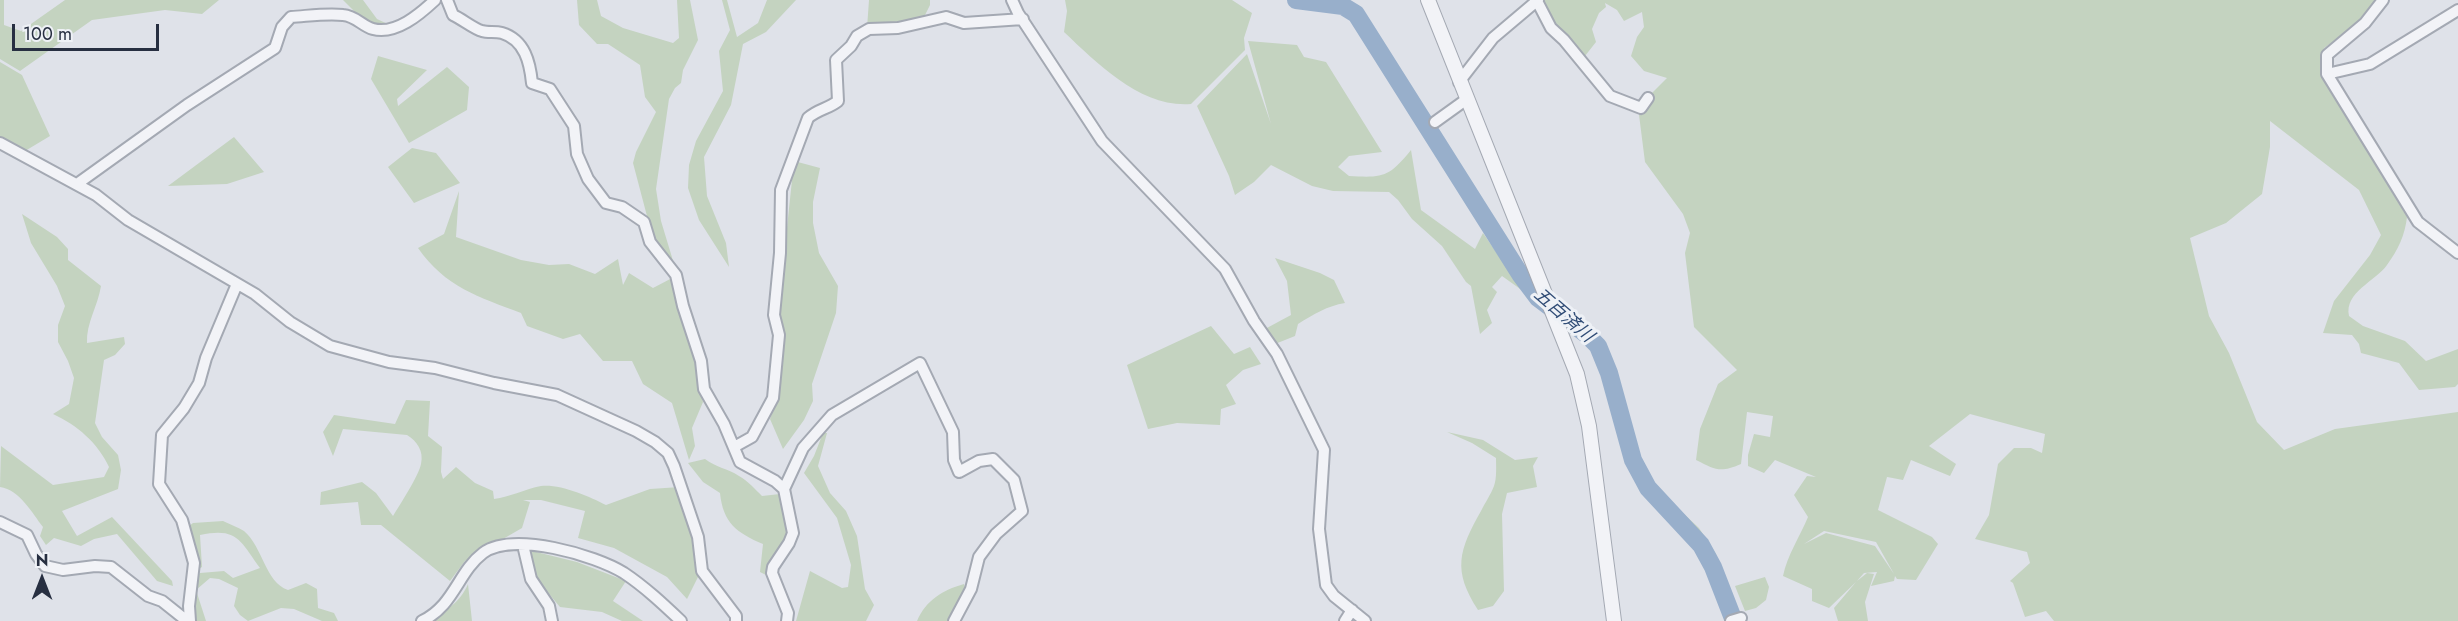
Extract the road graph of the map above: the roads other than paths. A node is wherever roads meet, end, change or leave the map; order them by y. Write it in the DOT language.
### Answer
graph roads {
  1 [pos="435,0"];
  2 [pos="447,0"];
  3 [pos="1012,0"];
  4 [pos="1428,0"];
  5 [pos="1538,0"];
  6 [pos="2383,0"];
  7 [pos="2458,10"];
  8 [pos="1023,19"];
  9 [pos="2327,74"];
  10 [pos="1460,82"];
  11 [pos="1648,98"];
  12 [pos="1467,99"];
  13 [pos="1436,122"];
  14 [pos="0,143"];
  15 [pos="77,184"];
  16 [pos="2458,253"];
  17 [pos="237,284"];
  18 [pos="734,447"];
  19 [pos="784,489"];
  20 [pos="0,522"];
  21 [pos="523,545"];
  22 [pos="1352,610"];
  23 [pos="188,621"];
  24 [pos="422,621"];
  25 [pos="552,621"];
  26 [pos="681,621"];
  27 [pos="736,621"];
  28 [pos="787,621"];
  29 [pos="954,621"];
  30 [pos="1345,621"];
  31 [pos="1365,621"];
  32 [pos="1614,621"];
  1 -- 15 [label="street"];
  2 -- 18 [label="street"];
  3 -- 8 [label="street"];
  4 -- 10 [label="street"];
  5 -- 10 [label="street"];
  5 -- 11 [label="street"];
  6 -- 9 [label="street"];
  7 -- 9 [label="street"];
  8 -- 18 [label="street"];
  8 -- 22 [label="street"];
  9 -- 16 [label="street"];
  10 -- 12 [label="street"];
  12 -- 13 [label="street"];
  12 -- 32 [label="street"];
  14 -- 15 [label="street"];
  15 -- 17 [label="street"];
  17 -- 23 [label="street"];
  17 -- 27 [label="street"];
  18 -- 19 [label="street"];
  19 -- 28 [label="street"];
  19 -- 29 [label="street"];
  20 -- 23 [label="street"];
  21 -- 24 [label="street"];
  21 -- 25 [label="street"];
  21 -- 26 [label="street"];
  22 -- 30 [label="street"];
  22 -- 31 [label="street"];
}
